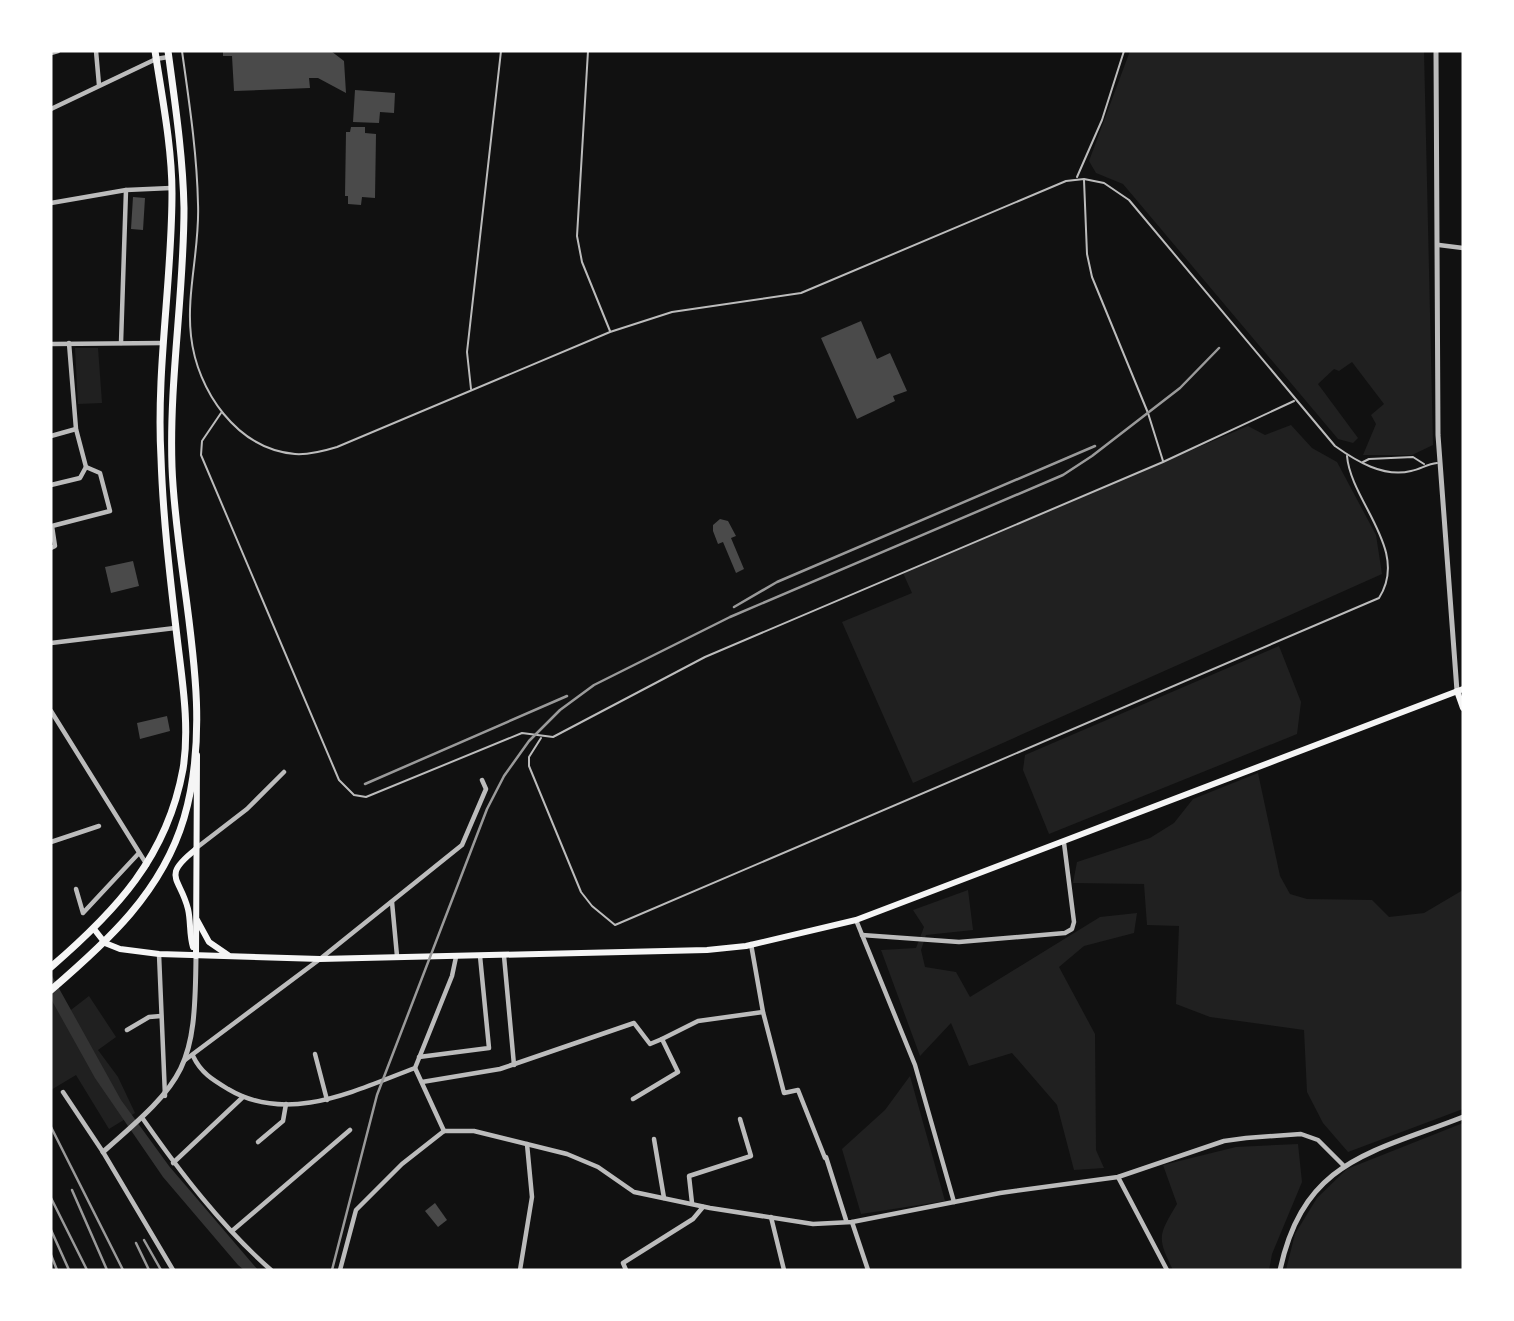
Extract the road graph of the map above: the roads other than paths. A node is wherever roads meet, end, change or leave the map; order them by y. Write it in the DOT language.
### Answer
graph roads {
  1 [pos="58,51"];
  2 [pos="96,51"];
  3 [pos="182,51"];
  4 [pos="500,51"];
  5 [pos="589,51"];
  6 [pos="1124,51"];
  7 [pos="1436,51"];
  8 [pos="51,53"];
  9 [pos="168,54"];
  10 [pos="155,55"];
  11 [pos="99,85"];
  12 [pos="51,109"];
  13 [pos="1076,179"];
  14 [pos="1084,179"];
  15 [pos="172,188"];
  16 [pos="126,190"];
  17 [pos="51,203"];
  18 [pos="1439,245"];
  19 [pos="1463,248"];
  20 [pos="610,331"];
  21 [pos="121,342"];
  22 [pos="69,343"];
  23 [pos="164,343"];
  24 [pos="51,344"];
  25 [pos="471,390"];
  26 [pos="1295,401"];
  27 [pos="222,412"];
  28 [pos="76,429"];
  29 [pos="51,436"];
  30 [pos="1347,455"];
  31 [pos="1163,462"];
  32 [pos="1363,462"];
  33 [pos="1439,463"];
  34 [pos="1425,464"];
  35 [pos="86,467"];
  36 [pos="51,485"];
  37 [pos="51,548"];
  38 [pos="176,628"];
  39 [pos="51,643"];
  40 [pos="1460,690"];
  41 [pos="1463,708"];
  42 [pos="51,711"];
  43 [pos="541,738"];
  44 [pos="197,754"];
  45 [pos="284,772"];
  46 [pos="482,780"];
  47 [pos="99,826"];
  48 [pos="51,842"];
  49 [pos="1064,843"];
  50 [pos="195,850"];
  51 [pos="139,853"];
  52 [pos="147,865"];
  53 [pos="76,889"];
  54 [pos="392,902"];
  55 [pos="195,911"];
  56 [pos="856,920"];
  57 [pos="94,929"];
  58 [pos="863,934"];
  59 [pos="105,943"];
  60 [pos="751,944"];
  61 [pos="159,954"];
  62 [pos="196,956"];
  63 [pos="397,956"];
  64 [pos="480,956"];
  65 [pos="503,956"];
  66 [pos="456,957"];
  67 [pos="236,958"];
  68 [pos="320,959"];
  69 [pos="51,967"];
  70 [pos="51,990"];
  71 [pos="763,1012"];
  72 [pos="161,1016"];
  73 [pos="127,1030"];
  74 [pos="662,1039"];
  75 [pos="315,1054"];
  76 [pos="193,1056"];
  77 [pos="419,1057"];
  78 [pos="185,1060"];
  79 [pos="514,1065"];
  80 [pos="415,1068"];
  81 [pos="422,1082"];
  82 [pos="63,1092"];
  83 [pos="165,1096"];
  84 [pos="243,1097"];
  85 [pos="633,1099"];
  86 [pos="327,1100"];
  87 [pos="286,1104"];
  88 [pos="1463,1117"];
  89 [pos="740,1119"];
  90 [pos="140,1121"];
  91 [pos="351,1130"];
  92 [pos="444,1131"];
  93 [pos="654,1139"];
  94 [pos="258,1142"];
  95 [pos="527,1144"];
  96 [pos="103,1152"];
  97 [pos="173,1163"];
  98 [pos="1342,1165"];
  99 [pos="1118,1177"];
  100 [pos="664,1198"];
  101 [pos="954,1202"];
  102 [pos="692,1203"];
  103 [pos="703,1207"];
  104 [pos="771,1217"];
  105 [pos="849,1221"];
  106 [pos="232,1231"];
  107 [pos="173,1270"];
  108 [pos="271,1270"];
  109 [pos="340,1270"];
  110 [pos="520,1270"];
  111 [pos="625,1270"];
  112 [pos="784,1270"];
  113 [pos="867,1270"];
  114 [pos="1167,1270"];
  115 [pos="1280,1270"];
  1 -- 8 [label="street"];
  2 -- 11 [label="street"];
  3 -- 27 [label="lane"];
  4 -- 25 [label="lane"];
  5 -- 20 [label="lane"];
  6 -- 13 [label="lane"];
  7 -- 18 [label="street"];
  9 -- 10 [label="street"];
  9 -- 44 [label="highway"];
  10 -- 11 [label="street"];
  10 -- 15 [label="highway"];
  11 -- 12 [label="street"];
  13 -- 14 [label="lane"];
  13 -- 20 [label="lane"];
  14 -- 26 [label="lane"];
  14 -- 31 [label="lane"];
  15 -- 16 [label="street"];
  15 -- 23 [label="highway"];
  16 -- 17 [label="street"];
  16 -- 21 [label="street"];
  18 -- 19 [label="street"];
  18 -- 33 [label="street"];
  20 -- 25 [label="lane"];
  21 -- 22 [label="street"];
  21 -- 23 [label="street"];
  22 -- 24 [label="street"];
  22 -- 28 [label="street"];
  23 -- 38 [label="highway"];
  25 -- 27 [label="lane"];
  26 -- 30 [label="lane"];
  26 -- 31 [label="lane"];
  27 -- 43 [label="lane"];
  28 -- 29 [label="street"];
  28 -- 35 [label="street"];
  30 -- 32 [label="lane"];
  30 -- 43 [label="lane"];
  31 -- 43 [label="lane"];
  32 -- 34 [label="lane"];
  32 -- 34 [label="lane"];
  33 -- 34 [label="lane"];
  33 -- 40 [label="street"];
  35 -- 36 [label="street"];
  35 -- 37 [label="street"];
  38 -- 39 [label="street"];
  38 -- 52 [label="highway"];
  40 -- 41 [label="main road"];
  40 -- 49 [label="main road"];
  42 -- 51 [label="street"];
  44 -- 50 [label="main road"];
  44 -- 59 [label="highway"];
  45 -- 50 [label="street"];
  46 -- 54 [label="street"];
  47 -- 48 [label="street"];
  49 -- 56 [label="main road"];
  49 -- 58 [label="street"];
  50 -- 55 [label="main road"];
  50 -- 62 [label="main road"];
  51 -- 52 [label="street"];
  51 -- 53 [label="street"];
  52 -- 57 [label="highway"];
  54 -- 63 [label="street"];
  54 -- 68 [label="street"];
  55 -- 62 [label="main road"];
  55 -- 67 [label="main road"];
  56 -- 58 [label="street"];
  56 -- 60 [label="main road"];
  57 -- 59 [label="main road"];
  57 -- 69 [label="highway"];
  58 -- 101 [label="street"];
  59 -- 61 [label="main road"];
  59 -- 70 [label="highway"];
  60 -- 65 [label="main road"];
  60 -- 71 [label="street"];
  61 -- 62 [label="main road"];
  61 -- 72 [label="street"];
  62 -- 67 [label="main road"];
  62 -- 78 [label="street"];
  63 -- 66 [label="main road"];
  63 -- 68 [label="main road"];
  64 -- 65 [label="main road"];
  64 -- 66 [label="main road"];
  64 -- 77 [label="street"];
  65 -- 79 [label="street"];
  66 -- 77 [label="street"];
  67 -- 68 [label="main road"];
  68 -- 76 [label="street"];
  71 -- 74 [label="street"];
  71 -- 105 [label="street"];
  72 -- 73 [label="street"];
  72 -- 83 [label="street"];
  74 -- 79 [label="street"];
  74 -- 85 [label="street"];
  75 -- 86 [label="street"];
  76 -- 78 [label="street"];
  76 -- 84 [label="street"];
  77 -- 80 [label="street"];
  78 -- 83 [label="street"];
  79 -- 81 [label="street"];
  80 -- 81 [label="street"];
  80 -- 86 [label="street"];
  81 -- 92 [label="street"];
  82 -- 96 [label="street"];
  83 -- 90 [label="street"];
  84 -- 87 [label="street"];
  84 -- 97 [label="street"];
  86 -- 87 [label="street"];
  87 -- 94 [label="street"];
  88 -- 98 [label="street"];
  89 -- 102 [label="street"];
  90 -- 96 [label="street"];
  90 -- 97 [label="street"];
  91 -- 106 [label="street"];
  92 -- 95 [label="street"];
  92 -- 109 [label="street"];
  93 -- 100 [label="street"];
  95 -- 100 [label="street"];
  95 -- 110 [label="street"];
  96 -- 107 [label="street"];
  97 -- 106 [label="street"];
  98 -- 99 [label="street"];
  98 -- 115 [label="street"];
  99 -- 101 [label="street"];
  99 -- 114 [label="street"];
  100 -- 102 [label="street"];
  101 -- 105 [label="street"];
  102 -- 103 [label="street"];
  103 -- 104 [label="street"];
  103 -- 111 [label="street"];
  104 -- 105 [label="street"];
  104 -- 112 [label="street"];
  105 -- 113 [label="street"];
  106 -- 108 [label="street"];
}
